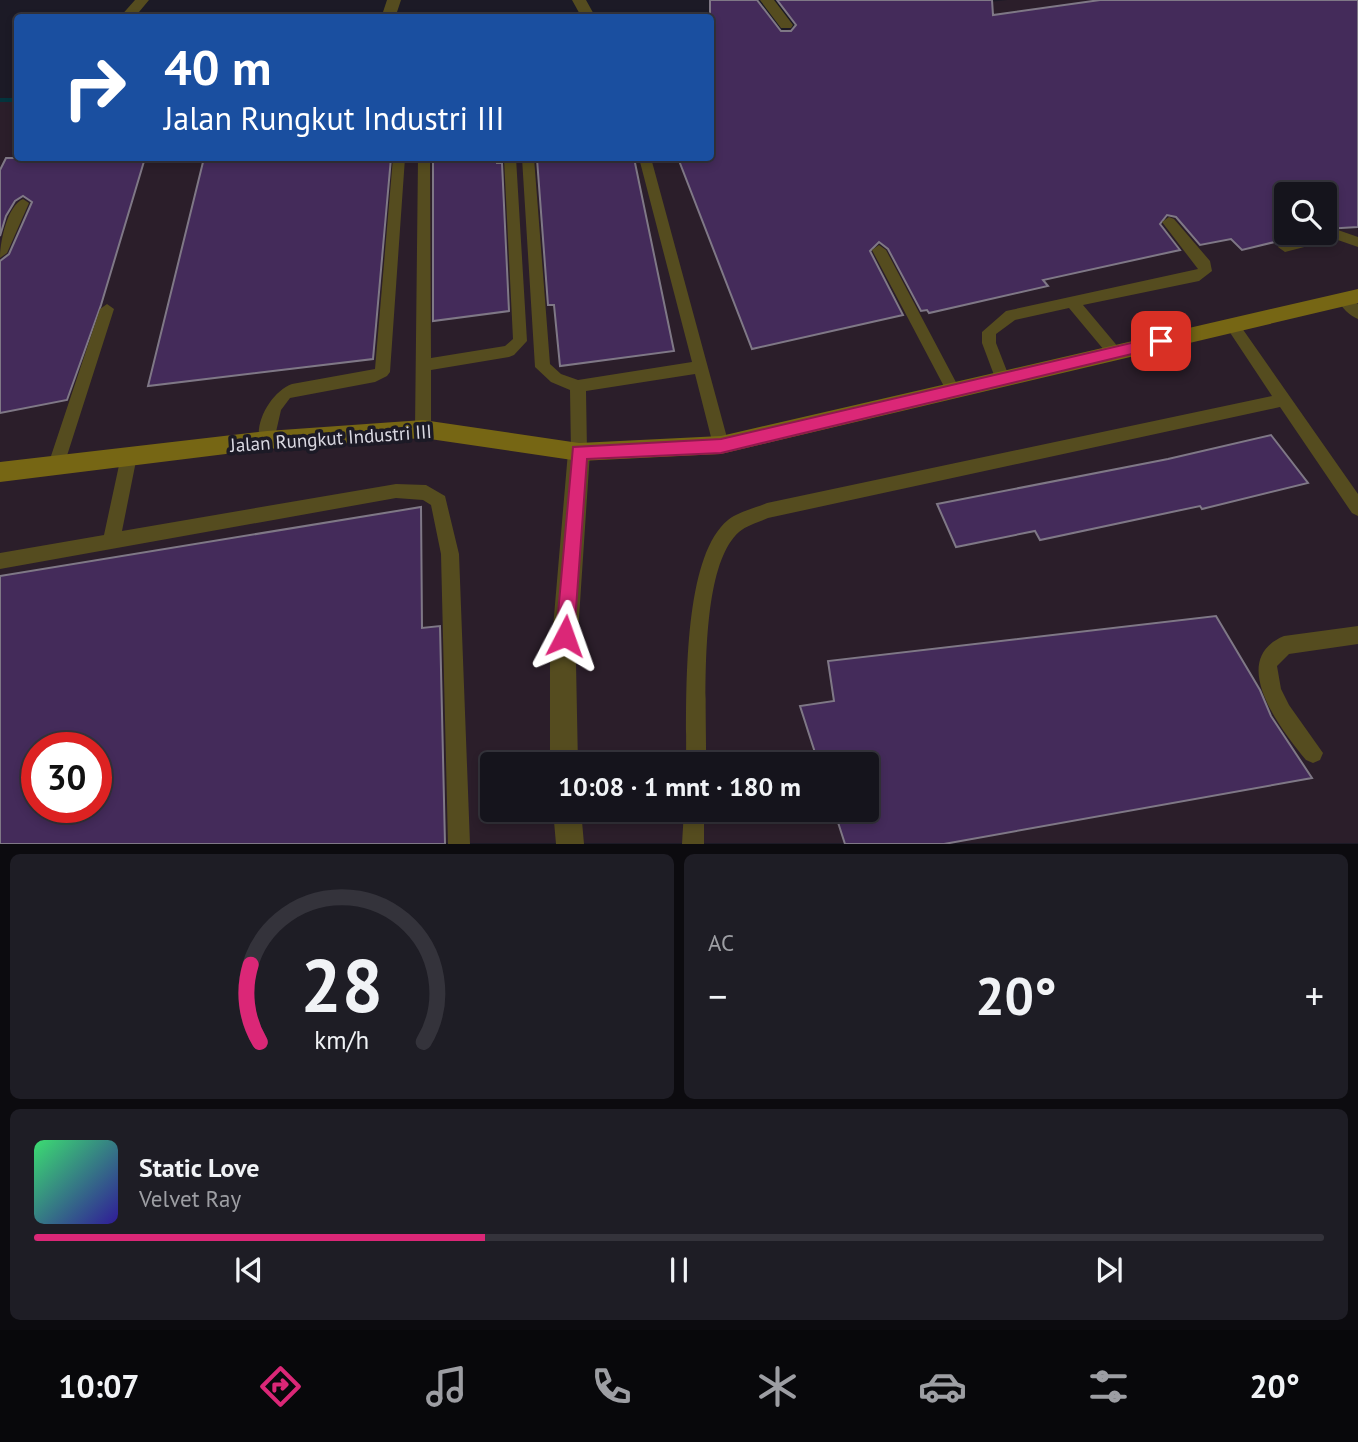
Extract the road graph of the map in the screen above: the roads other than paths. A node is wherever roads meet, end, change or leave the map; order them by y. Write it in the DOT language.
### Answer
graph roads {
  1 [pos="142,0"];
  2 [pos="767,0"];
  3 [pos="130,14"];
  4 [pos="786,25"];
  5 [pos="399,161"];
  6 [pos="424,161"];
  7 [pos="510,161"];
  8 [pos="528,161"];
  9 [pos="646,161"];
  10 [pos="23,203"];
  11 [pos="1169,222"];
  12 [pos="1358,242"];
  13 [pos="1285,247"];
  14 [pos="879,250"];
  15 [pos="0,253"];
  16 [pos="1072,301"];
  17 [pos="1353,302"];
  18 [pos="107,309"];
  19 [pos="1232,325"];
  20 [pos="1114,352"];
  21 [pos="425,365"];
  22 [pos="700,367"];
  23 [pos="1002,379"];
  24 [pos="578,386"];
  25 [pos="953,390"];
  26 [pos="1284,400"];
  27 [pos="424,429"];
  28 [pos="267,440"];
  29 [pos="721,446"];
  30 [pos="579,452"];
  31 [pos="129,456"];
  32 [pos="56,465"];
  33 [pos="0,472"];
  34 [pos="1358,508"];
  35 [pos="111,542"];
  36 [pos="0,561"];
  37 [pos="1358,635"];
  38 [pos="564,752"];
  39 [pos="696,752"];
  40 [pos="1313,753"];
  41 [pos="568,822"];
  42 [pos="694,822"];
  43 [pos="459,844"];
  44 [pos="570,844"];
  45 [pos="693,844"];
  1 -- 3 [label="street"];
  2 -- 4 [label="street"];
  5 -- 28 [label="lane"];
  6 -- 21 [label="lane"];
  7 -- 21 [label="lane"];
  8 -- 24 [label="lane"];
  9 -- 22 [label="lane"];
  10 -- 15 [label="lane"];
  11 -- 16 [label="lane"];
  12 -- 13 [label="lane"];
  14 -- 25 [label="lane"];
  16 -- 20 [label="lane"];
  16 -- 23 [label="lane"];
  17 -- 19 [label="street, Jalan Rungkut Industri III"];
  18 -- 32 [label="lane"];
  19 -- 20 [label="street, Jalan Rungkut Industri III"];
  19 -- 26 [label="lane"];
  20 -- 23 [label="street, Jalan Rungkut Industri III"];
  21 -- 27 [label="lane"];
  22 -- 24 [label="lane"];
  22 -- 29 [label="lane"];
  23 -- 25 [label="street, Jalan Rungkut Industri III"];
  24 -- 30 [label="lane"];
  25 -- 29 [label="street, Jalan Rungkut Industri III"];
  26 -- 34 [label="lane"];
  26 -- 39 [label="lane"];
  27 -- 28 [label="street, Jalan Rungkut Industri III"];
  27 -- 30 [label="street, Jalan Rungkut Industri III"];
  28 -- 31 [label="street, Jalan Rungkut Industri III"];
  29 -- 30 [label="street, Jalan Rungkut Industri III"];
  30 -- 38 [label="street"];
  31 -- 32 [label="street, Jalan Rungkut Industri III"];
  31 -- 35 [label="lane"];
  32 -- 33 [label="street, Jalan Rungkut Industri III"];
  35 -- 36 [label="lane"];
  35 -- 43 [label="lane"];
  37 -- 40 [label="lane"];
  41 -- 44 [label="street"];
  42 -- 45 [label="lane"];
}
